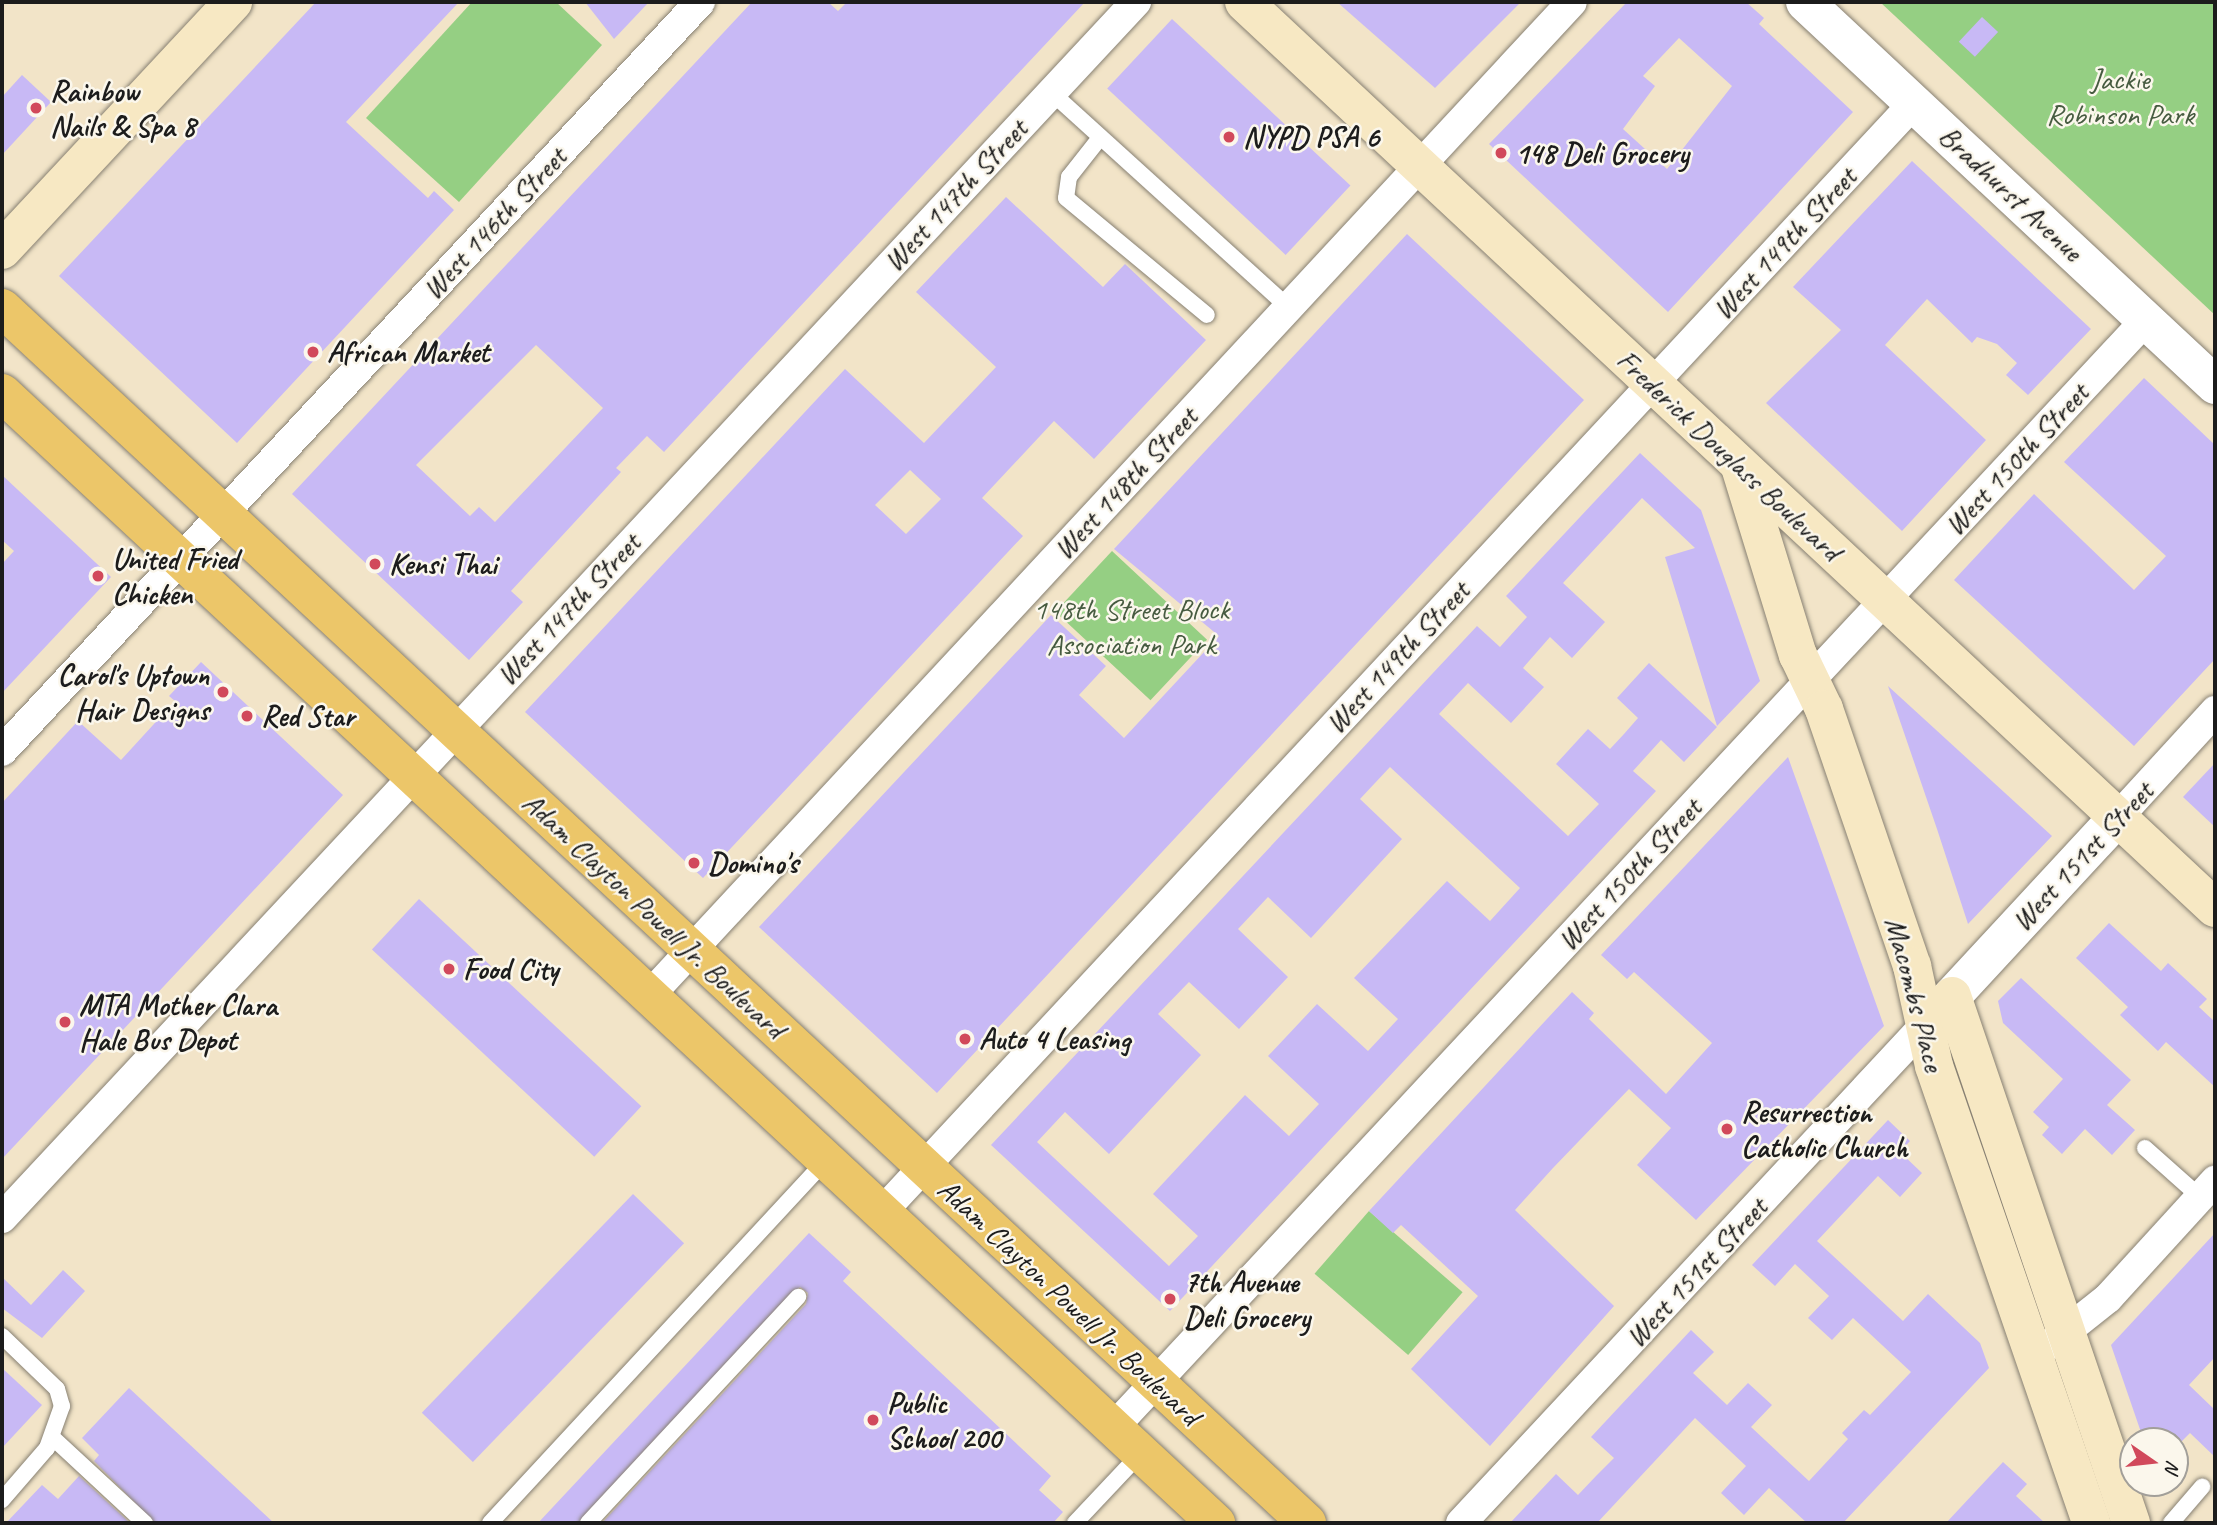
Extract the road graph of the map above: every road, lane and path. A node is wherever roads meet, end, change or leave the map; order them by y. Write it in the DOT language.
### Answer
graph roads {
  1 [pos="233,2"];
  2 [pos="700,2"];
  3 [pos="1136,2"];
  4 [pos="1244,2"];
  5 [pos="1572,2"];
  6 [pos="1805,2"];
  7 [pos="1051,92"];
  8 [pos="1914,103"];
  9 [pos="1099,139"];
  10 [pos="1420,165"];
  11 [pos="2,250"];
  12 [pos="2,307"];
  13 [pos="1289,307"];
  14 [pos="1207,315"];
  15 [pos="2146,321"];
  16 [pos="1652,384"];
  17 [pos="2215,385"];
  18 [pos="2,393"];
  19 [pos="1739,465"];
  20 [pos="223,514"];
  21 [pos="180,560"];
  22 [pos="1885,599"];
  23 [pos="1810,680"];
  24 [pos="2215,711"];
  25 [pos="455,731"];
  26 [pos="2,751"];
  27 [pos="412,776"];
  28 [pos="2118,817"];
  29 [pos="2215,908"];
  30 [pos="692,949"];
  31 [pos="649,996"];
  32 [pos="1952,996"];
  33 [pos="1925,1025"];
  34 [pos="2146,1148"];
  35 [pos="825,1161"];
  36 [pos="924,1166"];
  37 [pos="2208,1189"];
  38 [pos="881,1213"];
  39 [pos="2,1218"];
  40 [pos="798,1297"];
  41 [pos="2067,1333"];
  42 [pos="2,1336"];
  43 [pos="2034,1354"];
  44 [pos="1156,1382"];
  45 [pos="1113,1427"];
  46 [pos="52,1437"];
  47 [pos="1141,1453"];
  48 [pos="2202,1488"];
  49 [pos="2,1500"];
  50 [pos="145,1523"];
  51 [pos="490,1523"];
  52 [pos="588,1523"];
  53 [pos="1075,1523"];
  54 [pos="1216,1523"];
  55 [pos="1307,1523"];
  56 [pos="1461,1523"];
  57 [pos="2091,1523"];
  58 [pos="2131,1523"];
  59 [pos="2171,1523"];
  1 -- 11 [label="main road"];
  2 -- 20 [label="street, West 146th Street"];
  3 -- 7 [label="street, West 147th Street"];
  4 -- 10 [label="main road, Frederick Douglass Boulevard"];
  5 -- 10 [label="street, West 148th Street"];
  6 -- 8 [label="street, Bradhurst Avenue"];
  7 -- 9 [label="lane"];
  7 -- 25 [label="street, West 147th Street"];
  8 -- 15 [label="street, Bradhurst Avenue"];
  8 -- 16 [label="street, West 149th Street"];
  9 -- 13 [label="lane"];
  9 -- 14 [label="lane"];
  10 -- 13 [label="street, West 148th Street"];
  10 -- 16 [label="main road, Frederick Douglass Boulevard"];
  12 -- 20 [label="main road, Adam Clayton Powell Jr. Boulevard"];
  13 -- 30 [label="street, West 148th Street"];
  15 -- 17 [label="street, Bradhurst Avenue"];
  15 -- 22 [label="street, West 150th Street"];
  16 -- 19 [label="main road, Frederick Douglass Boulevard"];
  16 -- 36 [label="street, West 149th Street"];
  18 -- 21 [label="main road, Adam Clayton Powell Jr. Boulevard"];
  19 -- 22 [label="main road, Frederick Douglass Boulevard"];
  19 -- 23 [label="main road, Macombs Place"];
  20 -- 21 [label="street, West 146th Street"];
  20 -- 25 [label="main road, Adam Clayton Powell Jr. Boulevard"];
  21 -- 26 [label="street, West 146th Street"];
  21 -- 27 [label="main road, Adam Clayton Powell Jr. Boulevard"];
  22 -- 23 [label="street, West 150th Street"];
  22 -- 28 [label="main road, Frederick Douglass Boulevard"];
  23 -- 33 [label="main road, Macombs Place"];
  23 -- 44 [label="street, West 150th Street"];
  24 -- 28 [label="street, West 151st Street"];
  25 -- 27 [label="street, West 147th Street"];
  25 -- 30 [label="main road, Adam Clayton Powell Jr. Boulevard"];
  27 -- 31 [label="main road, Adam Clayton Powell Jr. Boulevard"];
  27 -- 39 [label="street, West 147th Street"];
  28 -- 29 [label="main road, Frederick Douglass Boulevard"];
  28 -- 32 [label="street, West 151st Street"];
  30 -- 31 [label="street, West 148th Street"];
  30 -- 36 [label="main road, Adam Clayton Powell Jr. Boulevard"];
  31 -- 35 [label="main road, Adam Clayton Powell Jr. Boulevard"];
  32 -- 33 [label="street, West 151st Street"];
  32 -- 41 [label="main road, Macombs Place"];
  33 -- 43 [label="main road, Macombs Place"];
  33 -- 56 [label="street, West 151st Street"];
  34 -- 37 [label="lane"];
  35 -- 38 [label="main road, Adam Clayton Powell Jr. Boulevard"];
  35 -- 51 [label="lane"];
  36 -- 38 [label="street, West 149th Street"];
  36 -- 44 [label="main road, Adam Clayton Powell Jr. Boulevard"];
  37 -- 41 [label="street"];
  38 -- 45 [label="main road, Adam Clayton Powell Jr. Boulevard"];
  40 -- 52 [label="lane"];
  41 -- 43 [label="street"];
  41 -- 58 [label="main road, Macombs Place"];
  42 -- 46 [label="lane"];
  43 -- 57 [label="main road, Macombs Place"];
  44 -- 45 [label="street, West 150th Street"];
  44 -- 55 [label="main road, Adam Clayton Powell Jr. Boulevard"];
  45 -- 47 [label="main road, Adam Clayton Powell Jr. Boulevard"];
  46 -- 49 [label="lane"];
  46 -- 50 [label="lane"];
  47 -- 53 [label="lane"];
  47 -- 54 [label="main road, Adam Clayton Powell Jr. Boulevard"];
  48 -- 59 [label="lane"];
}
